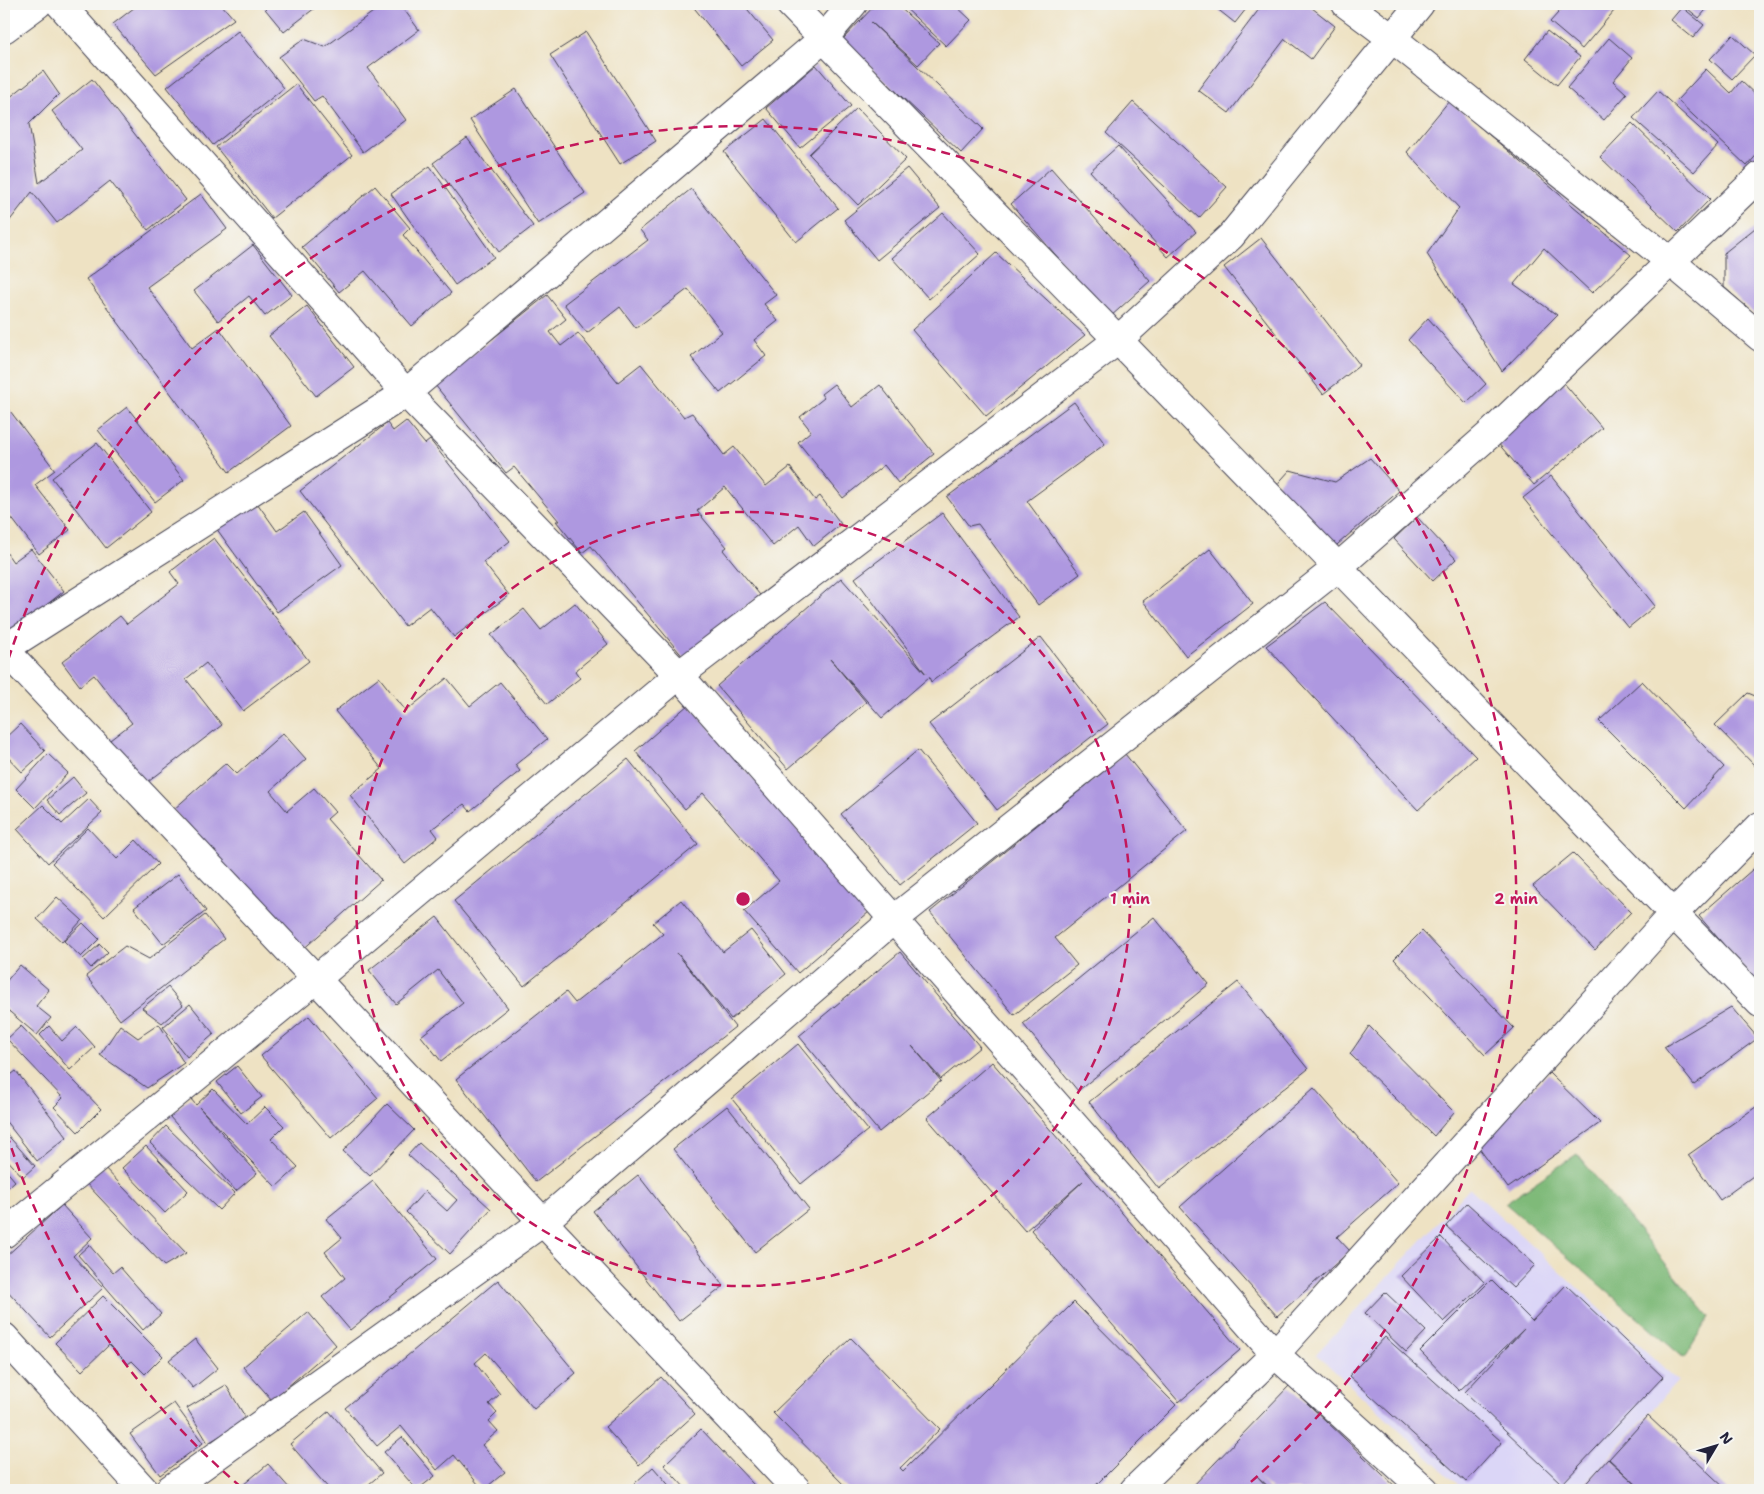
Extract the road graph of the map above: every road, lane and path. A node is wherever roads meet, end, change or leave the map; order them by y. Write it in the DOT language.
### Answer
graph roads {
  1 [pos="38,4"];
  2 [pos="60,4"];
  3 [pos="790,4"];
  4 [pos="853,4"];
  5 [pos="1346,4"];
  6 [pos="1420,4"];
  7 [pos="4,29"];
  8 [pos="823,38"];
  9 [pos="1392,39"];
  10 [pos="1760,176"];
  11 [pos="1670,261"];
  12 [pos="1760,337"];
  13 [pos="1118,340"];
  14 [pos="406,393"];
  15 [pos="1337,568"];
  16 [pos="4,649"];
  17 [pos="679,674"];
  18 [pos="1760,826"];
  19 [pos="1673,914"];
  20 [pos="893,920"];
  21 [pos="316,979"];
  22 [pos="1760,1003"];
  23 [pos="543,1222"];
  24 [pos="4,1234"];
  25 [pos="4,1337"];
  26 [pos="1275,1354"];
  27 [pos="144,1490"];
  28 [pos="169,1490"];
  29 [pos="797,1490"];
  30 [pos="1134,1490"];
  31 [pos="1425,1490"];
  1 -- 7 [label="street"];
  2 -- 14 [label="street"];
  3 -- 8 [label="street"];
  4 -- 8 [label="street"];
  5 -- 9 [label="street"];
  6 -- 9 [label="street"];
  8 -- 13 [label="street"];
  8 -- 14 [label="street"];
  9 -- 11 [label="street"];
  9 -- 13 [label="street"];
  10 -- 11 [label="street"];
  11 -- 12 [label="street"];
  11 -- 15 [label="street"];
  13 -- 15 [label="street"];
  13 -- 17 [label="street"];
  14 -- 16 [label="street"];
  14 -- 17 [label="street"];
  15 -- 19 [label="street"];
  15 -- 20 [label="street"];
  16 -- 21 [label="street"];
  17 -- 20 [label="street"];
  17 -- 21 [label="street"];
  18 -- 19 [label="street"];
  19 -- 22 [label="street"];
  19 -- 26 [label="street"];
  20 -- 23 [label="street"];
  20 -- 26 [label="street"];
  21 -- 23 [label="street"];
  21 -- 24 [label="street"];
  23 -- 28 [label="street"];
  23 -- 29 [label="street"];
  25 -- 27 [label="street"];
  26 -- 30 [label="street"];
  26 -- 31 [label="street"];
}
